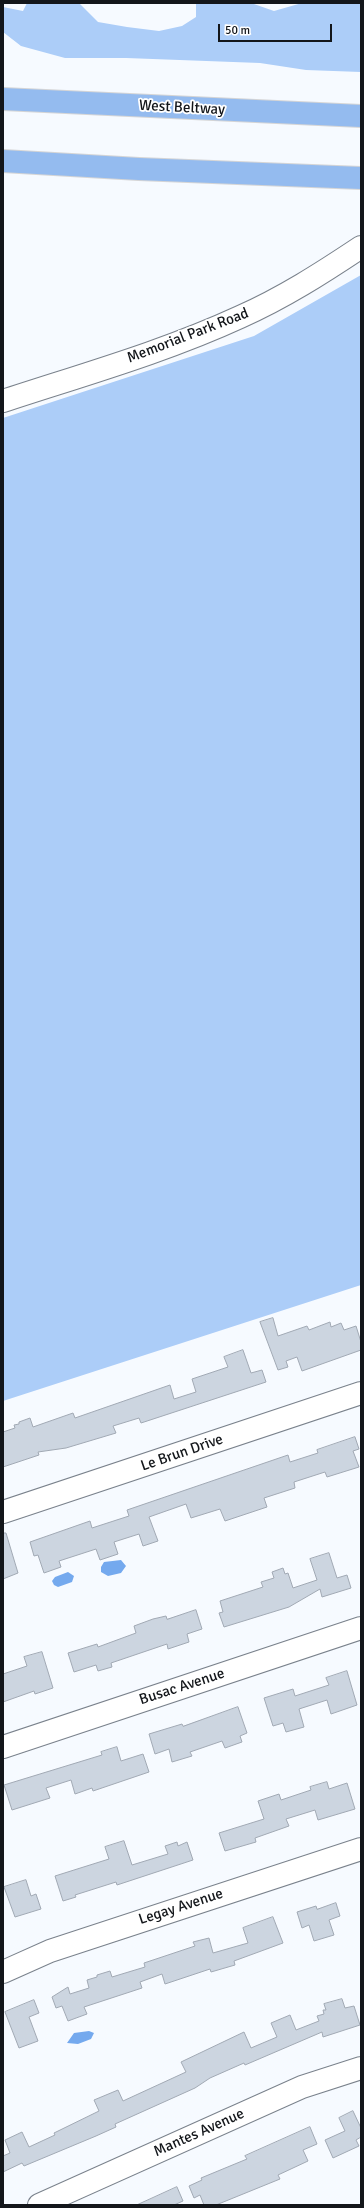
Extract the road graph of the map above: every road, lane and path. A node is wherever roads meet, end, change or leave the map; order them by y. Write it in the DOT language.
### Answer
graph roads {
  1 [pos="3,99"];
  2 [pos="361,116"];
  3 [pos="3,161"];
  4 [pos="359,178"];
  5 [pos="361,247"];
  6 [pos="3,401"];
  7 [pos="361,1393"];
  8 [pos="3,1512"];
  9 [pos="361,1628"];
  10 [pos="3,1747"];
  11 [pos="361,1849"];
  12 [pos="3,1972"];
  13 [pos="361,2068"];
  14 [pos="39,2205"];
  1 -- 2 [label="highway, West Beltway"];
  3 -- 4 [label="highway"];
  5 -- 6 [label="street, Memorial Park Road"];
  7 -- 8 [label="street, Le Brun Drive"];
  9 -- 10 [label="street, Busac Avenue"];
  11 -- 12 [label="street, Legay Avenue"];
  13 -- 14 [label="street, Mantes Avenue"];
}
